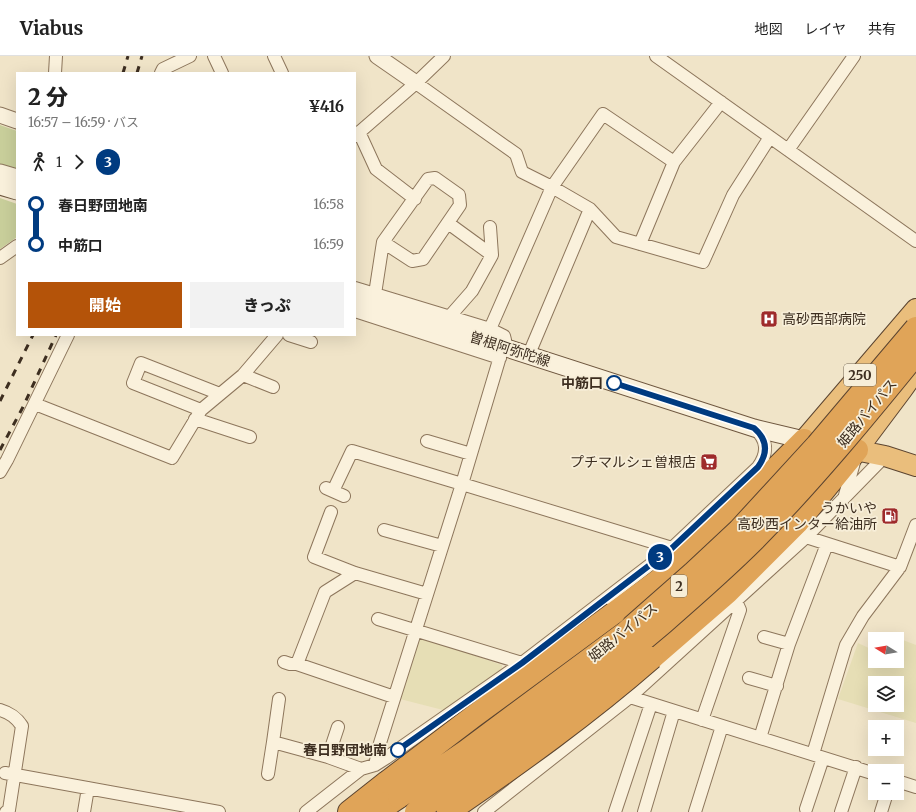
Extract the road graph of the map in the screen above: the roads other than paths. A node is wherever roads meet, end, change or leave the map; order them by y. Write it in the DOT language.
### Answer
graph roads {
  1 [pos="56,56"];
  2 [pos="190,56"];
  3 [pos="214,56"];
  4 [pos="274,56"];
  5 [pos="378,56"];
  6 [pos="444,56"];
  7 [pos="656,56"];
  8 [pos="854,56"];
  9 [pos="54,72"];
  10 [pos="162,72"];
  11 [pos="222,72"];
  12 [pos="282,72"];
  13 [pos="416,83"];
  14 [pos="721,102"];
  15 [pos="0,115"];
  16 [pos="16,121"];
  17 [pos="357,134"];
  18 [pos="770,136"];
  19 [pos="788,150"];
  20 [pos="674,162"];
  21 [pos="0,172"];
  22 [pos="16,177"];
  23 [pos="0,186"];
  24 [pos="552,187"];
  25 [pos="16,191"];
  26 [pos="415,199"];
  27 [pos="590,209"];
  28 [pos="448,223"];
  29 [pos="490,227"];
  30 [pos="916,241"];
  31 [pos="383,242"];
  32 [pos="640,244"];
  33 [pos="16,247"];
  34 [pos="492,255"];
  35 [pos="0,258"];
  36 [pos="356,288"];
  37 [pos="375,294"];
  38 [pos="356,299"];
  39 [pos="916,309"];
  40 [pos="356,311"];
  41 [pos="450,316"];
  42 [pos="916,328"];
  43 [pos="490,329"];
  44 [pos="68,336"];
  45 [pos="276,336"];
  46 [pos="292,336"];
  47 [pos="311,342"];
  48 [pos="501,352"];
  49 [pos="529,354"];
  50 [pos="916,354"];
  51 [pos="916,370"];
  52 [pos="243,375"];
  53 [pos="273,387"];
  54 [pos="220,394"];
  55 [pos="35,404"];
  56 [pos="198,414"];
  57 [pos="754,428"];
  58 [pos="250,437"];
  59 [pos="804,440"];
  60 [pos="427,441"];
  61 [pos="857,450"];
  62 [pos="471,454"];
  63 [pos="885,456"];
  64 [pos="916,466"];
  65 [pos="0,472"];
  66 [pos="763,472"];
  67 [pos="462,484"];
  68 [pos="334,491"];
  69 [pos="844,498"];
  70 [pos="331,512"];
  71 [pos="720,513"];
  72 [pos="916,525"];
  73 [pos="384,530"];
  74 [pos="806,537"];
  75 [pos="827,544"];
  76 [pos="442,546"];
  77 [pos="672,548"];
  78 [pos="900,567"];
  79 [pos="355,573"];
  80 [pos="427,594"];
  81 [pos="736,601"];
  82 [pos="378,619"];
  83 [pos="416,631"];
  84 [pos="764,637"];
  85 [pos="789,644"];
  86 [pos="687,655"];
  87 [pos="284,662"];
  88 [pos="522,663"];
  89 [pos="297,664"];
  90 [pos="749,678"];
  91 [pos="777,686"];
  92 [pos="394,697"];
  93 [pos="630,697"];
  94 [pos="279,699"];
  95 [pos="651,704"];
  96 [pos="0,710"];
  97 [pos="674,711"];
  98 [pos="702,720"];
  99 [pos="722,726"];
  100 [pos="338,727"];
  101 [pos="429,728"];
  102 [pos="760,738"];
  103 [pos="273,742"];
  104 [pos="818,756"];
  105 [pos="328,757"];
  106 [pos="375,765"];
  107 [pos="856,768"];
  108 [pos="361,769"];
  109 [pos="868,772"];
  110 [pos="10,774"];
  111 [pos="268,774"];
  112 [pos="904,783"];
  113 [pos="916,787"];
  114 [pos="88,788"];
  115 [pos="393,790"];
  116 [pos="885,800"];
  117 [pos="806,809"];
  118 [pos="487,811"];
  119 [pos="6,812"];
  120 [pos="84,812"];
  121 [pos="220,812"];
  122 [pos="306,812"];
  123 [pos="349,812"];
  124 [pos="377,812"];
  125 [pos="416,812"];
  126 [pos="448,812"];
  127 [pos="615,812"];
  128 [pos="644,812"];
  129 [pos="695,812"];
  130 [pos="841,812"];
  131 [pos="881,812"];
  1 -- 9 [label="street"];
  2 -- 10 [label="street"];
  3 -- 11 [label="street"];
  4 -- 12 [label="street"];
  5 -- 13 [label="street"];
  6 -- 13 [label="street"];
  7 -- 14 [label="street"];
  8 -- 19 [label="street"];
  13 -- 17 [label="street"];
  13 -- 24 [label="street"];
  14 -- 18 [label="street"];
  14 -- 20 [label="street"];
  15 -- 16 [label="street"];
  17 -- 26 [label="street"];
  18 -- 19 [label="street"];
  18 -- 32 [label="street"];
  19 -- 30 [label="street"];
  20 -- 24 [label="street"];
  20 -- 32 [label="street"];
  21 -- 22 [label="street"];
  23 -- 25 [label="main road"];
  24 -- 27 [label="street"];
  24 -- 43 [label="street"];
  26 -- 28 [label="street"];
  26 -- 31 [label="street"];
  27 -- 32 [label="street"];
  27 -- 49 [label="street"];
  28 -- 31 [label="street"];
  28 -- 34 [label="street"];
  29 -- 34 [label="street"];
  31 -- 37 [label="street"];
  33 -- 35 [label="street"];
  34 -- 41 [label="street"];
  36 -- 37 [label="street"];
  37 -- 41 [label="street"];
  38 -- 48 [label="main road, 曽根阿弥陀線"];
  39 -- 59 [label="highway, 250"];
  40 -- 48 [label="street"];
  41 -- 43 [label="street"];
  42 -- 115 [label="highway, 姫路バイパス / 2, bridge"];
  43 -- 48 [label="street"];
  44 -- 55 [label="street"];
  45 -- 52 [label="street"];
  46 -- 47 [label="street"];
  48 -- 49 [label="main road, 曽根阿弥陀線"];
  48 -- 62 [label="street"];
  49 -- 57 [label="main road, 曽根阿弥陀線"];
  50 -- 125 [label="highway, 姫路バイパス / 2, bridge"];
  51 -- 61 [label="highway"];
  52 -- 53 [label="street"];
  52 -- 54 [label="street"];
  54 -- 56 [label="street"];
  54 -- 56 [label="street"];
  55 -- 56 [label="street"];
  55 -- 65 [label="street"];
  56 -- 58 [label="street"];
  57 -- 59 [label="main road, 曽根阿弥陀線"];
  57 -- 66 [label="street"];
  59 -- 61 [label="highway"];
  59 -- 66 [label="highway"];
  60 -- 62 [label="street"];
  61 -- 63 [label="highway"];
  61 -- 69 [label="street"];
  61 -- 126 [label="highway, bridge"];
  62 -- 67 [label="street"];
  63 -- 64 [label="highway"];
  63 -- 69 [label="street"];
  66 -- 71 [label="highway"];
  66 -- 71 [label="street"];
  67 -- 68 [label="street"];
  67 -- 76 [label="street"];
  67 -- 77 [label="street"];
  69 -- 74 [label="street"];
  70 -- 79 [label="street"];
  71 -- 77 [label="street"];
  71 -- 115 [label="highway, bridge"];
  72 -- 78 [label="street"];
  73 -- 76 [label="street"];
  74 -- 75 [label="street"];
  74 -- 81 [label="street"];
  75 -- 78 [label="street"];
  75 -- 85 [label="street"];
  76 -- 80 [label="street"];
  77 -- 88 [label="street"];
  78 -- 104 [label="street"];
  79 -- 80 [label="street"];
  79 -- 89 [label="street"];
  80 -- 83 [label="street"];
  81 -- 86 [label="street"];
  81 -- 93 [label="street"];
  81 -- 98 [label="street"];
  82 -- 83 [label="street"];
  83 -- 88 [label="street"];
  83 -- 92 [label="street"];
  84 -- 85 [label="street"];
  85 -- 91 [label="street"];
  87 -- 89 [label="street"];
  88 -- 101 [label="street"];
  89 -- 92 [label="street"];
  90 -- 91 [label="street"];
  91 -- 102 [label="street"];
  92 -- 106 [label="street"];
  93 -- 95 [label="street"];
  93 -- 118 [label="street"];
  94 -- 103 [label="street"];
  95 -- 97 [label="street"];
  95 -- 127 [label="street"];
  96 -- 110 [label="street"];
  97 -- 98 [label="street"];
  97 -- 128 [label="street"];
  98 -- 99 [label="street"];
  99 -- 102 [label="street"];
  99 -- 129 [label="street"];
  100 -- 105 [label="street"];
  101 -- 106 [label="street"];
  101 -- 118 [label="street"];
  102 -- 104 [label="street"];
  103 -- 105 [label="street"];
  103 -- 111 [label="street"];
  104 -- 107 [label="street"];
  104 -- 117 [label="street"];
  105 -- 108 [label="street"];
  106 -- 108 [label="street"];
  107 -- 109 [label="street"];
  107 -- 130 [label="street"];
  108 -- 122 [label="street"];
  110 -- 114 [label="street"];
  110 -- 119 [label="street"];
  112 -- 113 [label="street"];
  114 -- 120 [label="street"];
  114 -- 121 [label="street"];
  115 -- 123 [label="highway"];
  115 -- 124 [label="highway, 姫路バイパス / 2"];
  116 -- 131 [label="street"];
}
